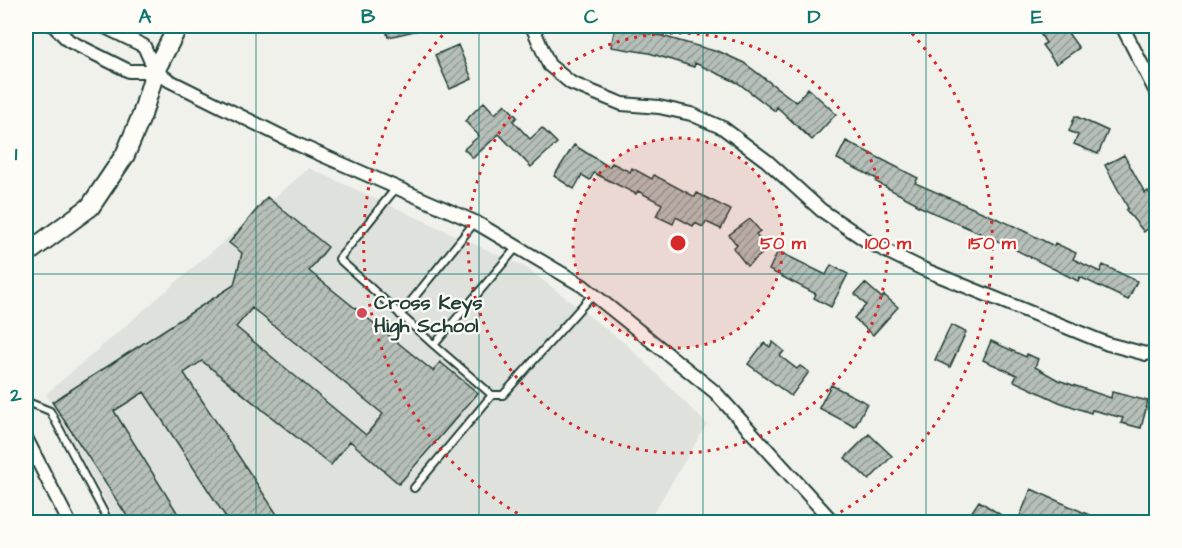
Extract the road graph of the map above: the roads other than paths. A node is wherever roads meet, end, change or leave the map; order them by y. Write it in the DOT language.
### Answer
graph roads {
  1 [pos="54,26"];
  2 [pos="103,26"];
  3 [pos="178,26"];
  4 [pos="532,26"];
  5 [pos="1122,26"];
  6 [pos="155,71"];
  7 [pos="1156,92"];
  8 [pos="396,187"];
  9 [pos="475,222"];
  10 [pos="518,247"];
  11 [pos="26,254"];
  12 [pos="594,294"];
  13 [pos="400,315"];
  14 [pos="434,345"];
  15 [pos="1156,351"];
  16 [pos="492,395"];
  17 [pos="26,404"];
  18 [pos="26,438"];
  19 [pos="414,488"];
  20 [pos="69,522"];
  21 [pos="109,522"];
  22 [pos="833,522"];
  1 -- 6 [label="street"];
  2 -- 6 [label="street"];
  3 -- 6 [label="main road"];
  4 -- 15 [label="street"];
  5 -- 7 [label="street"];
  6 -- 8 [label="street"];
  6 -- 11 [label="main road"];
  8 -- 9 [label="street"];
  8 -- 13 [label="lane"];
  9 -- 10 [label="street"];
  9 -- 13 [label="lane"];
  10 -- 12 [label="street"];
  10 -- 14 [label="lane"];
  12 -- 16 [label="lane"];
  12 -- 22 [label="street"];
  13 -- 14 [label="lane"];
  14 -- 16 [label="lane"];
  16 -- 19 [label="lane"];
  17 -- 21 [label="lane"];
  18 -- 20 [label="street"];
}
